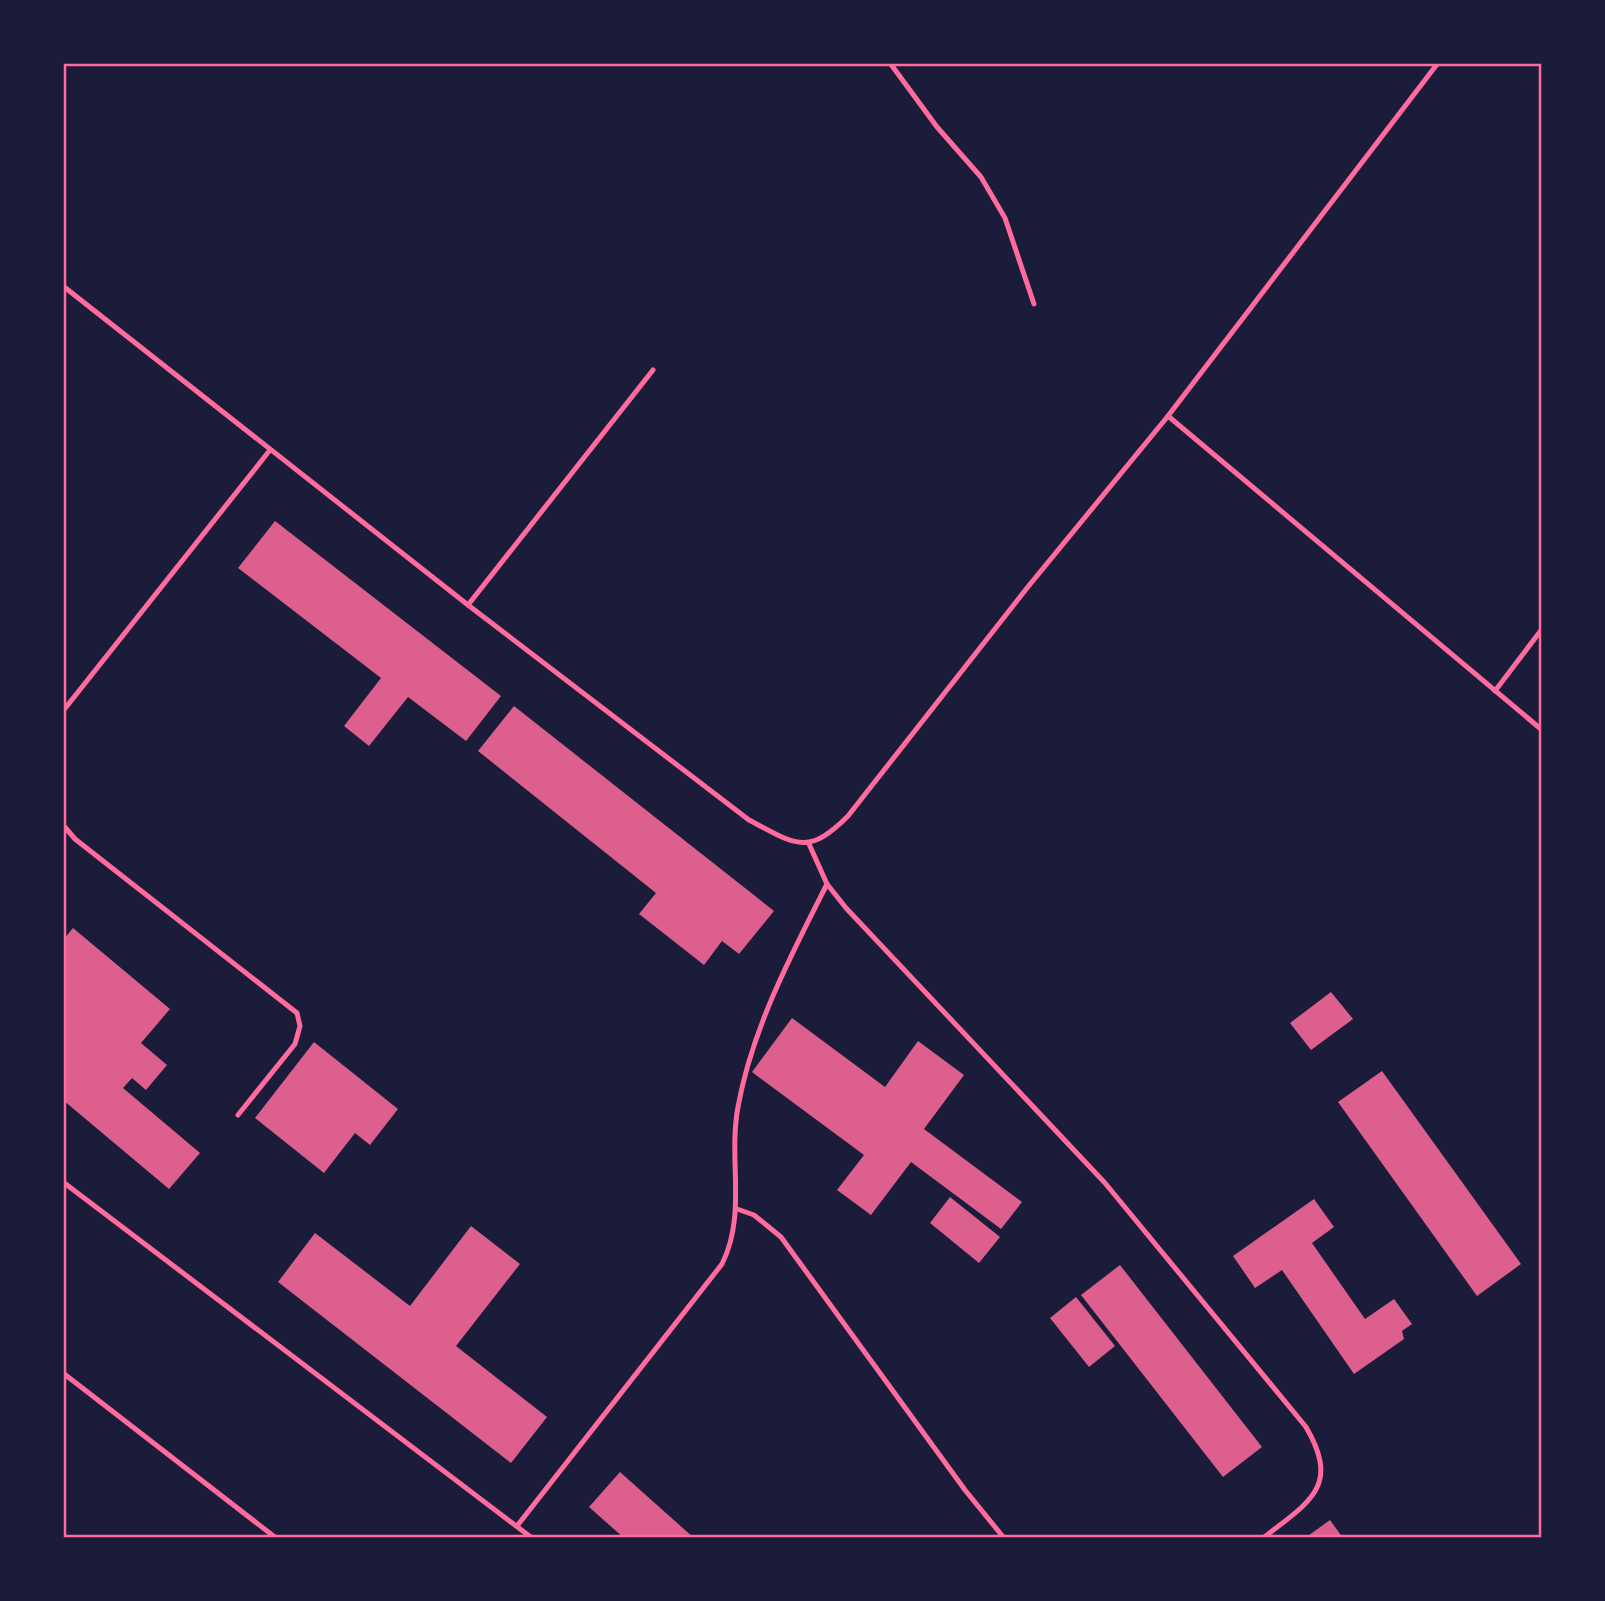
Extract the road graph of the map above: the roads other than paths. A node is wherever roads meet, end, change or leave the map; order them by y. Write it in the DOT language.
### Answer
graph roads {
  1 [pos="890,63"];
  2 [pos="1438,63"];
  3 [pos="63,286"];
  4 [pos="1034,304"];
  5 [pos="653,370"];
  6 [pos="1168,416"];
  7 [pos="270,450"];
  8 [pos="468,605"];
  9 [pos="1542,629"];
  10 [pos="1496,691"];
  11 [pos="63,711"];
  12 [pos="1542,730"];
  13 [pos="63,825"];
  14 [pos="809,844"];
  15 [pos="827,884"];
  16 [pos="238,1115"];
  17 [pos="63,1182"];
  18 [pos="737,1209"];
  19 [pos="63,1373"];
  20 [pos="517,1526"];
  21 [pos="276,1538"];
  22 [pos="532,1538"];
  23 [pos="1004,1538"];
  24 [pos="1263,1538"];
  1 -- 4 [label="lane"];
  2 -- 6 [label="lane"];
  3 -- 7 [label="lane"];
  5 -- 8 [label="lane"];
  6 -- 10 [label="lane"];
  6 -- 14 [label="lane"];
  7 -- 8 [label="lane"];
  7 -- 11 [label="lane"];
  8 -- 14 [label="lane"];
  9 -- 10 [label="lane"];
  10 -- 12 [label="lane"];
  13 -- 16 [label="lane"];
  14 -- 15 [label="lane"];
  15 -- 18 [label="lane"];
  15 -- 24 [label="lane"];
  17 -- 20 [label="lane"];
  18 -- 20 [label="lane"];
  18 -- 23 [label="lane"];
  19 -- 21 [label="lane"];
  20 -- 22 [label="lane"];
}
